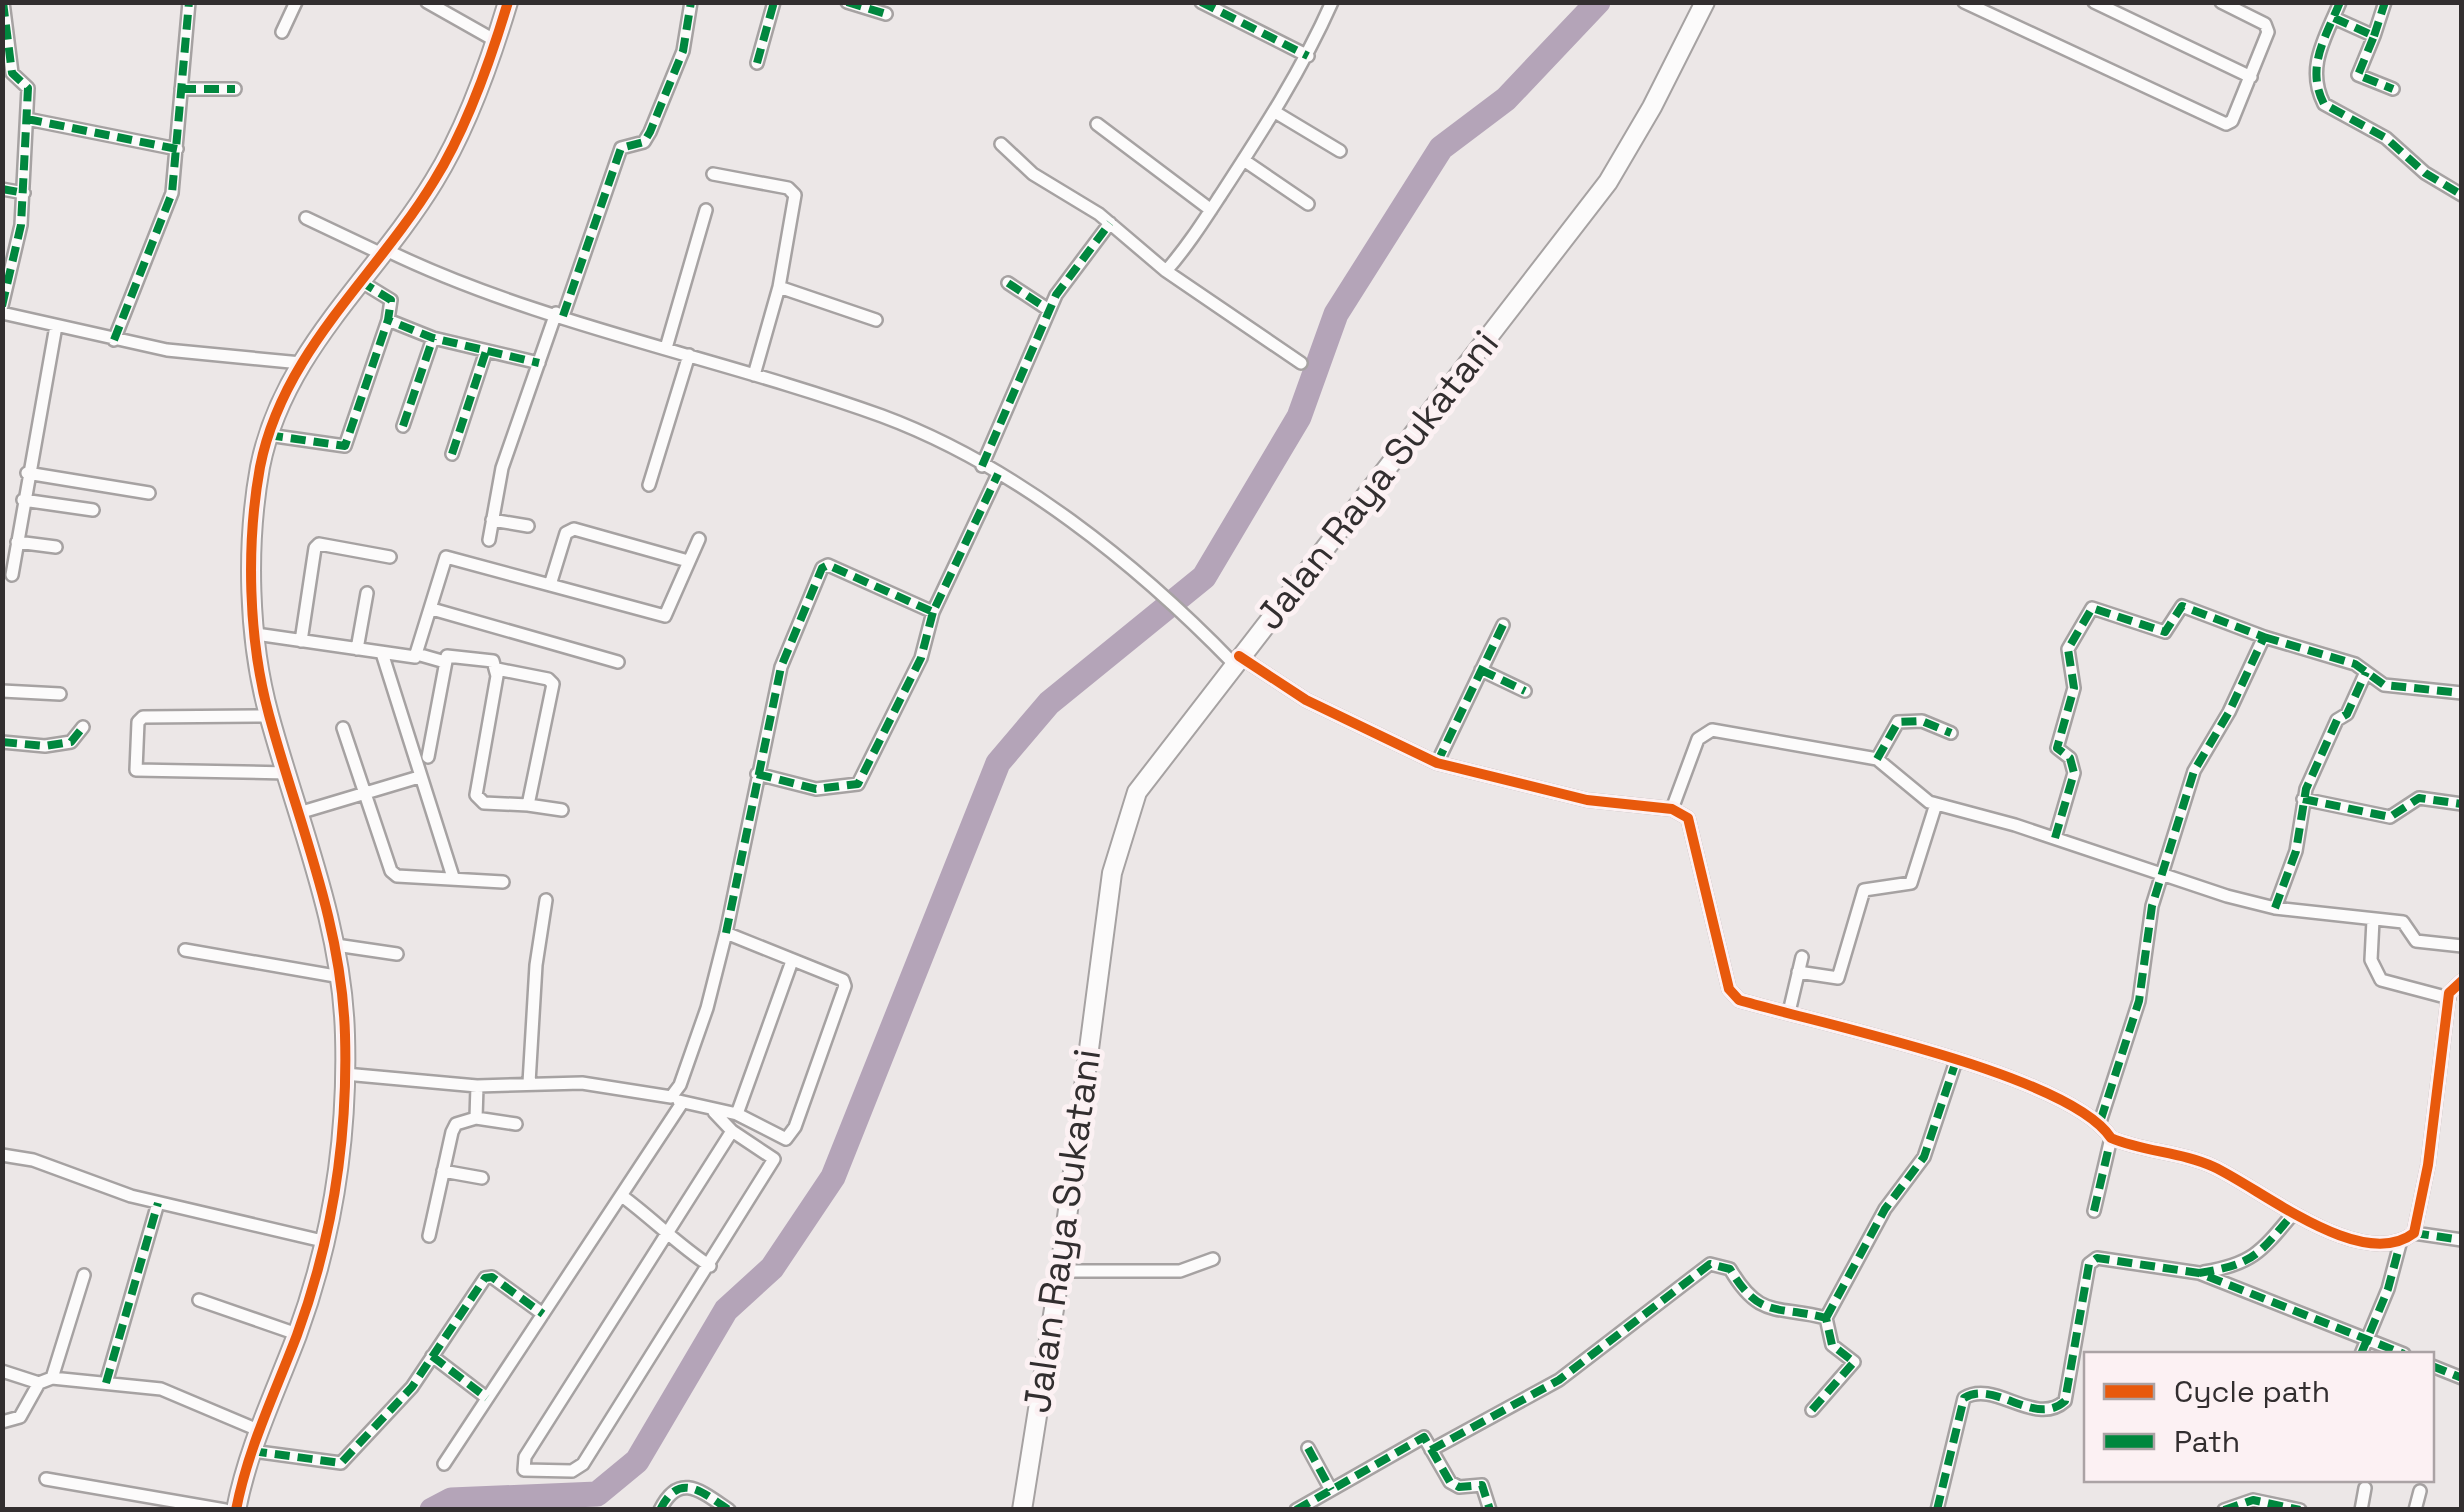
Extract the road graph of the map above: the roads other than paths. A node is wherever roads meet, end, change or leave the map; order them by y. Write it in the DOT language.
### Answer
graph roads {
  1 [pos="3,2"];
  2 [pos="189,2"];
  3 [pos="296,2"];
  4 [pos="428,2"];
  5 [pos="508,2"];
  6 [pos="691,2"];
  7 [pos="774,2"];
  8 [pos="848,2"];
  9 [pos="1202,2"];
  10 [pos="1332,2"];
  11 [pos="1705,2"];
  12 [pos="2094,2"];
  13 [pos="2220,2"];
  14 [pos="2340,2"];
  15 [pos="2385,2"];
  16 [pos="1967,3"];
  17 [pos="886,14"];
  18 [pos="2334,18"];
  19 [pos="282,32"];
  20 [pos="2374,36"];
  21 [pos="496,42"];
  22 [pos="1308,56"];
  23 [pos="757,63"];
  24 [pos="2251,76"];
  25 [pos="2393,88"];
  26 [pos="181,89"];
  27 [pos="235,89"];
  28 [pos="1275,112"];
  29 [pos="27,119"];
  30 [pos="1098,124"];
  31 [pos="1000,144"];
  32 [pos="177,149"];
  33 [pos="1340,151"];
  34 [pos="1246,161"];
  35 [pos="713,174"];
  36 [pos="2,189"];
  37 [pos="24,193"];
  38 [pos="2462,195"];
  39 [pos="1308,204"];
  40 [pos="706,210"];
  41 [pos="1212,210"];
  42 [pos="306,218"];
  43 [pos="1110,223"];
  44 [pos="384,252"];
  45 [pos="1166,271"];
  46 [pos="360,281"];
  47 [pos="1008,282"];
  48 [pos="779,287"];
  49 [pos="2,310"];
  50 [pos="1049,310"];
  51 [pos="559,314"];
  52 [pos="388,320"];
  53 [pos="876,320"];
  54 [pos="56,326"];
  55 [pos="433,338"];
  56 [pos="114,340"];
  57 [pos="666,348"];
  58 [pos="486,351"];
  59 [pos="689,355"];
  60 [pos="302,362"];
  61 [pos="538,363"];
  62 [pos="1301,364"];
  63 [pos="754,375"];
  64 [pos="404,426"];
  65 [pos="268,434"];
  66 [pos="452,454"];
  67 [pos="982,466"];
  68 [pos="27,473"];
  69 [pos="998,474"];
  70 [pos="649,485"];
  71 [pos="149,493"];
  72 [pos="23,500"];
  73 [pos="93,510"];
  74 [pos="492,520"];
  75 [pos="528,526"];
  76 [pos="699,539"];
  77 [pos="489,540"];
  78 [pos="17,542"];
  79 [pos="56,547"];
  80 [pos="390,556"];
  81 [pos="688,560"];
  82 [pos="12,576"];
  83 [pos="550,585"];
  84 [pos="366,593"];
  85 [pos="432,609"];
  86 [pos="933,612"];
  87 [pos="1503,625"];
  88 [pos="256,634"];
  89 [pos="2264,636"];
  90 [pos="301,641"];
  91 [pos="357,649"];
  92 [pos="382,653"];
  93 [pos="418,654"];
  94 [pos="1236,660"];
  95 [pos="445,662"];
  96 [pos="618,662"];
  97 [pos="497,669"];
  98 [pos="1480,670"];
  99 [pos="2366,672"];
  100 [pos="2,691"];
  101 [pos="1524,692"];
  102 [pos="2462,692"];
  103 [pos="60,694"];
  104 [pos="270,716"];
  105 [pos="82,727"];
  106 [pos="343,728"];
  107 [pos="1951,733"];
  108 [pos="2,742"];
  109 [pos="428,757"];
  110 [pos="1877,759"];
  111 [pos="1437,763"];
  112 [pos="289,773"];
  113 [pos="757,774"];
  114 [pos="419,778"];
  115 [pos="365,795"];
  116 [pos="2303,799"];
  117 [pos="1936,804"];
  118 [pos="2462,804"];
  119 [pos="528,805"];
  120 [pos="1672,809"];
  121 [pos="562,810"];
  122 [pos="302,812"];
  123 [pos="2055,838"];
  124 [pos="2160,875"];
  125 [pos="452,877"];
  126 [pos="502,882"];
  127 [pos="546,900"];
  128 [pos="2274,908"];
  129 [pos="2374,920"];
  130 [pos="726,933"];
  131 [pos="336,945"];
  132 [pos="2462,946"];
  133 [pos="185,950"];
  134 [pos="397,954"];
  135 [pos="1802,957"];
  136 [pos="792,961"];
  137 [pos="1798,972"];
  138 [pos="341,976"];
  139 [pos="2462,981"];
  140 [pos="2448,998"];
  141 [pos="1789,1012"];
  142 [pos="1956,1061"];
  143 [pos="345,1074"];
  144 [pos="529,1083"];
  145 [pos="477,1086"];
  146 [pos="676,1100"];
  147 [pos="714,1112"];
  148 [pos="737,1114"];
  149 [pos="476,1118"];
  150 [pos="2100,1122"];
  151 [pos="516,1124"];
  152 [pos="732,1131"];
  153 [pos="786,1138"];
  154 [pos="2111,1138"];
  155 [pos="2,1155"];
  156 [pos="774,1159"];
  157 [pos="444,1172"];
  158 [pos="482,1178"];
  159 [pos="622,1196"];
  160 [pos="158,1203"];
  161 [pos="2094,1211"];
  162 [pos="2292,1216"];
  163 [pos="2414,1233"];
  164 [pos="429,1236"];
  165 [pos="666,1237"];
  166 [pos="2462,1240"];
  167 [pos="327,1242"];
  168 [pos="2400,1244"];
  169 [pos="1213,1259"];
  170 [pos="710,1266"];
  171 [pos="1060,1271"];
  172 [pos="2199,1273"];
  173 [pos="84,1275"];
  174 [pos="199,1300"];
  175 [pos="543,1314"];
  176 [pos="1826,1318"];
  177 [pos="297,1334"];
  178 [pos="2367,1339"];
  179 [pos="2361,1352"];
  180 [pos="2399,1352"];
  181 [pos="432,1356"];
  182 [pos="2434,1367"];
  183 [pos="2,1371"];
  184 [pos="2462,1378"];
  185 [pos="46,1380"];
  186 [pos="106,1383"];
  187 [pos="487,1398"];
  188 [pos="1812,1410"];
  189 [pos="2,1422"];
  190 [pos="258,1430"];
  191 [pos="1308,1448"];
  192 [pos="1430,1450"];
  193 [pos="252,1451"];
  194 [pos="444,1464"];
  195 [pos="46,1479"];
  196 [pos="2365,1488"];
  197 [pos="1331,1490"];
  198 [pos="2420,1492"];
  199 [pos="225,1510"];
  200 [pos="236,1510"];
  201 [pos="660,1510"];
  202 [pos="729,1510"];
  203 [pos="1022,1510"];
  204 [pos="1296,1510"];
  205 [pos="1490,1510"];
  206 [pos="1937,1510"];
  207 [pos="2224,1510"];
  208 [pos="2300,1510"];
  209 [pos="2361,1510"];
  210 [pos="2415,1510"];
  1 -- 29 [label="street"];
  2 -- 26 [label="street"];
  3 -- 19 [label="street"];
  4 -- 21 [label="street"];
  5 -- 21 [label="main road"];
  6 -- 51 [label="street"];
  7 -- 23 [label="street"];
  8 -- 17 [label="street"];
  9 -- 22 [label="street"];
  10 -- 22 [label="street"];
  11 -- 94 [label="main road, Jalan Raya Sukatani"];
  12 -- 24 [label="street"];
  13 -- 24 [label="street"];
  14 -- 18 [label="street"];
  15 -- 20 [label="street"];
  16 -- 24 [label="street"];
  18 -- 20 [label="street"];
  18 -- 38 [label="street"];
  20 -- 25 [label="street"];
  21 -- 44 [label="main road"];
  22 -- 28 [label="street"];
  26 -- 27 [label="street"];
  26 -- 32 [label="street"];
  28 -- 33 [label="street"];
  28 -- 34 [label="street"];
  29 -- 32 [label="street"];
  29 -- 37 [label="street"];
  30 -- 41 [label="street"];
  31 -- 43 [label="street"];
  32 -- 56 [label="street"];
  34 -- 39 [label="street"];
  34 -- 41 [label="street"];
  35 -- 48 [label="street"];
  36 -- 37 [label="street"];
  37 -- 49 [label="street"];
  40 -- 57 [label="street"];
  41 -- 45 [label="street"];
  42 -- 44 [label="street"];
  43 -- 45 [label="street"];
  43 -- 50 [label="street"];
  44 -- 46 [label="main road"];
  44 -- 51 [label="street"];
  45 -- 62 [label="street"];
  46 -- 52 [label="street"];
  46 -- 60 [label="main road"];
  47 -- 50 [label="street"];
  48 -- 53 [label="street"];
  48 -- 63 [label="street"];
  49 -- 54 [label="street"];
  50 -- 67 [label="street"];
  51 -- 57 [label="street"];
  51 -- 61 [label="street"];
  52 -- 55 [label="street"];
  52 -- 65 [label="street"];
  54 -- 56 [label="street"];
  54 -- 68 [label="street"];
  55 -- 58 [label="street"];
  55 -- 64 [label="street"];
  56 -- 60 [label="street"];
  57 -- 59 [label="street"];
  58 -- 61 [label="street"];
  58 -- 66 [label="street"];
  59 -- 63 [label="street"];
  59 -- 70 [label="street"];
  60 -- 65 [label="main road"];
  61 -- 74 [label="street"];
  63 -- 67 [label="street"];
  65 -- 88 [label="main road"];
  67 -- 69 [label="street"];
  68 -- 71 [label="street"];
  68 -- 72 [label="street"];
  69 -- 86 [label="street"];
  69 -- 94 [label="street"];
  72 -- 73 [label="street"];
  72 -- 78 [label="street"];
  74 -- 75 [label="street"];
  74 -- 77 [label="street"];
  76 -- 81 [label="street"];
  78 -- 79 [label="street"];
  78 -- 82 [label="street"];
  80 -- 90 [label="street"];
  81 -- 83 [label="street"];
  81 -- 83 [label="street"];
  83 -- 85 [label="street"];
  84 -- 91 [label="street"];
  85 -- 93 [label="street"];
  85 -- 96 [label="street"];
  86 -- 113 [label="street"];
  86 -- 113 [label="street"];
  87 -- 98 [label="street"];
  88 -- 90 [label="street"];
  88 -- 104 [label="main road"];
  89 -- 99 [label="street"];
  89 -- 123 [label="street"];
  89 -- 124 [label="street"];
  90 -- 91 [label="street"];
  91 -- 92 [label="street"];
  92 -- 93 [label="street"];
  92 -- 114 [label="street"];
  93 -- 95 [label="street"];
  94 -- 111 [label="street"];
  94 -- 171 [label="main road, Jalan Raya Sukatani"];
  95 -- 97 [label="street"];
  95 -- 109 [label="street"];
  97 -- 119 [label="street"];
  97 -- 119 [label="street"];
  98 -- 101 [label="street"];
  98 -- 111 [label="street"];
  99 -- 102 [label="street"];
  99 -- 116 [label="street"];
  100 -- 103 [label="street"];
  104 -- 112 [label="main road"];
  104 -- 112 [label="street"];
  105 -- 108 [label="street"];
  106 -- 115 [label="street"];
  107 -- 110 [label="street"];
  110 -- 117 [label="street"];
  110 -- 120 [label="street"];
  111 -- 120 [label="street"];
  112 -- 122 [label="main road"];
  113 -- 130 [label="street"];
  114 -- 115 [label="street"];
  114 -- 125 [label="street"];
  115 -- 122 [label="street"];
  115 -- 125 [label="street"];
  116 -- 118 [label="street"];
  116 -- 128 [label="street"];
  117 -- 123 [label="street"];
  117 -- 137 [label="street"];
  119 -- 121 [label="street"];
  120 -- 141 [label="street"];
  122 -- 131 [label="main road"];
  123 -- 124 [label="street"];
  124 -- 128 [label="street"];
  124 -- 150 [label="street"];
  125 -- 126 [label="street"];
  127 -- 144 [label="street"];
  128 -- 129 [label="street"];
  129 -- 132 [label="street"];
  129 -- 140 [label="street"];
  130 -- 136 [label="street"];
  130 -- 146 [label="street"];
  131 -- 134 [label="street"];
  131 -- 138 [label="main road"];
  133 -- 138 [label="street"];
  135 -- 137 [label="street"];
  136 -- 148 [label="street"];
  136 -- 153 [label="street"];
  137 -- 141 [label="street"];
  138 -- 143 [label="main road"];
  139 -- 140 [label="street"];
  140 -- 163 [label="street"];
  141 -- 142 [label="street"];
  142 -- 150 [label="street"];
  142 -- 176 [label="street"];
  143 -- 145 [label="street"];
  143 -- 167 [label="main road"];
  144 -- 145 [label="street"];
  144 -- 146 [label="street"];
  145 -- 149 [label="street"];
  146 -- 147 [label="street"];
  146 -- 159 [label="street"];
  147 -- 148 [label="street"];
  147 -- 152 [label="street"];
  148 -- 153 [label="street"];
  149 -- 151 [label="street"];
  149 -- 157 [label="street"];
  150 -- 154 [label="street"];
  152 -- 156 [label="street"];
  152 -- 165 [label="street"];
  153 -- 156 [label="street"];
  154 -- 161 [label="street"];
  154 -- 162 [label="street"];
  155 -- 160 [label="street"];
  156 -- 170 [label="street"];
  157 -- 158 [label="street"];
  157 -- 164 [label="street"];
  159 -- 165 [label="street"];
  159 -- 175 [label="street"];
  160 -- 167 [label="street"];
  160 -- 186 [label="street"];
  162 -- 168 [label="street"];
  162 -- 172 [label="street"];
  163 -- 166 [label="street"];
  163 -- 168 [label="street"];
  165 -- 170 [label="street"];
  165 -- 170 [label="street"];
  167 -- 177 [label="main road"];
  168 -- 178 [label="street"];
  169 -- 171 [label="street"];
  171 -- 203 [label="main road, Jalan Raya Sukatani"];
  172 -- 178 [label="street"];
  172 -- 206 [label="street"];
  173 -- 185 [label="street"];
  174 -- 177 [label="street"];
  175 -- 181 [label="street"];
  175 -- 187 [label="street"];
  176 -- 188 [label="street"];
  176 -- 192 [label="street"];
  177 -- 190 [label="main road"];
  178 -- 179 [label="street"];
  178 -- 180 [label="street"];
  181 -- 187 [label="street"];
  181 -- 193 [label="street"];
  182 -- 184 [label="street"];
  183 -- 185 [label="street"];
  185 -- 186 [label="street"];
  185 -- 189 [label="street"];
  186 -- 190 [label="street"];
  187 -- 194 [label="street"];
  190 -- 193 [label="main road"];
  191 -- 197 [label="street"];
  192 -- 197 [label="street"];
  192 -- 205 [label="street"];
  193 -- 200 [label="main road"];
  195 -- 199 [label="street"];
  196 -- 209 [label="street"];
  197 -- 204 [label="street"];
  198 -- 210 [label="street"];
  201 -- 202 [label="street"];
  207 -- 208 [label="street"];
}
